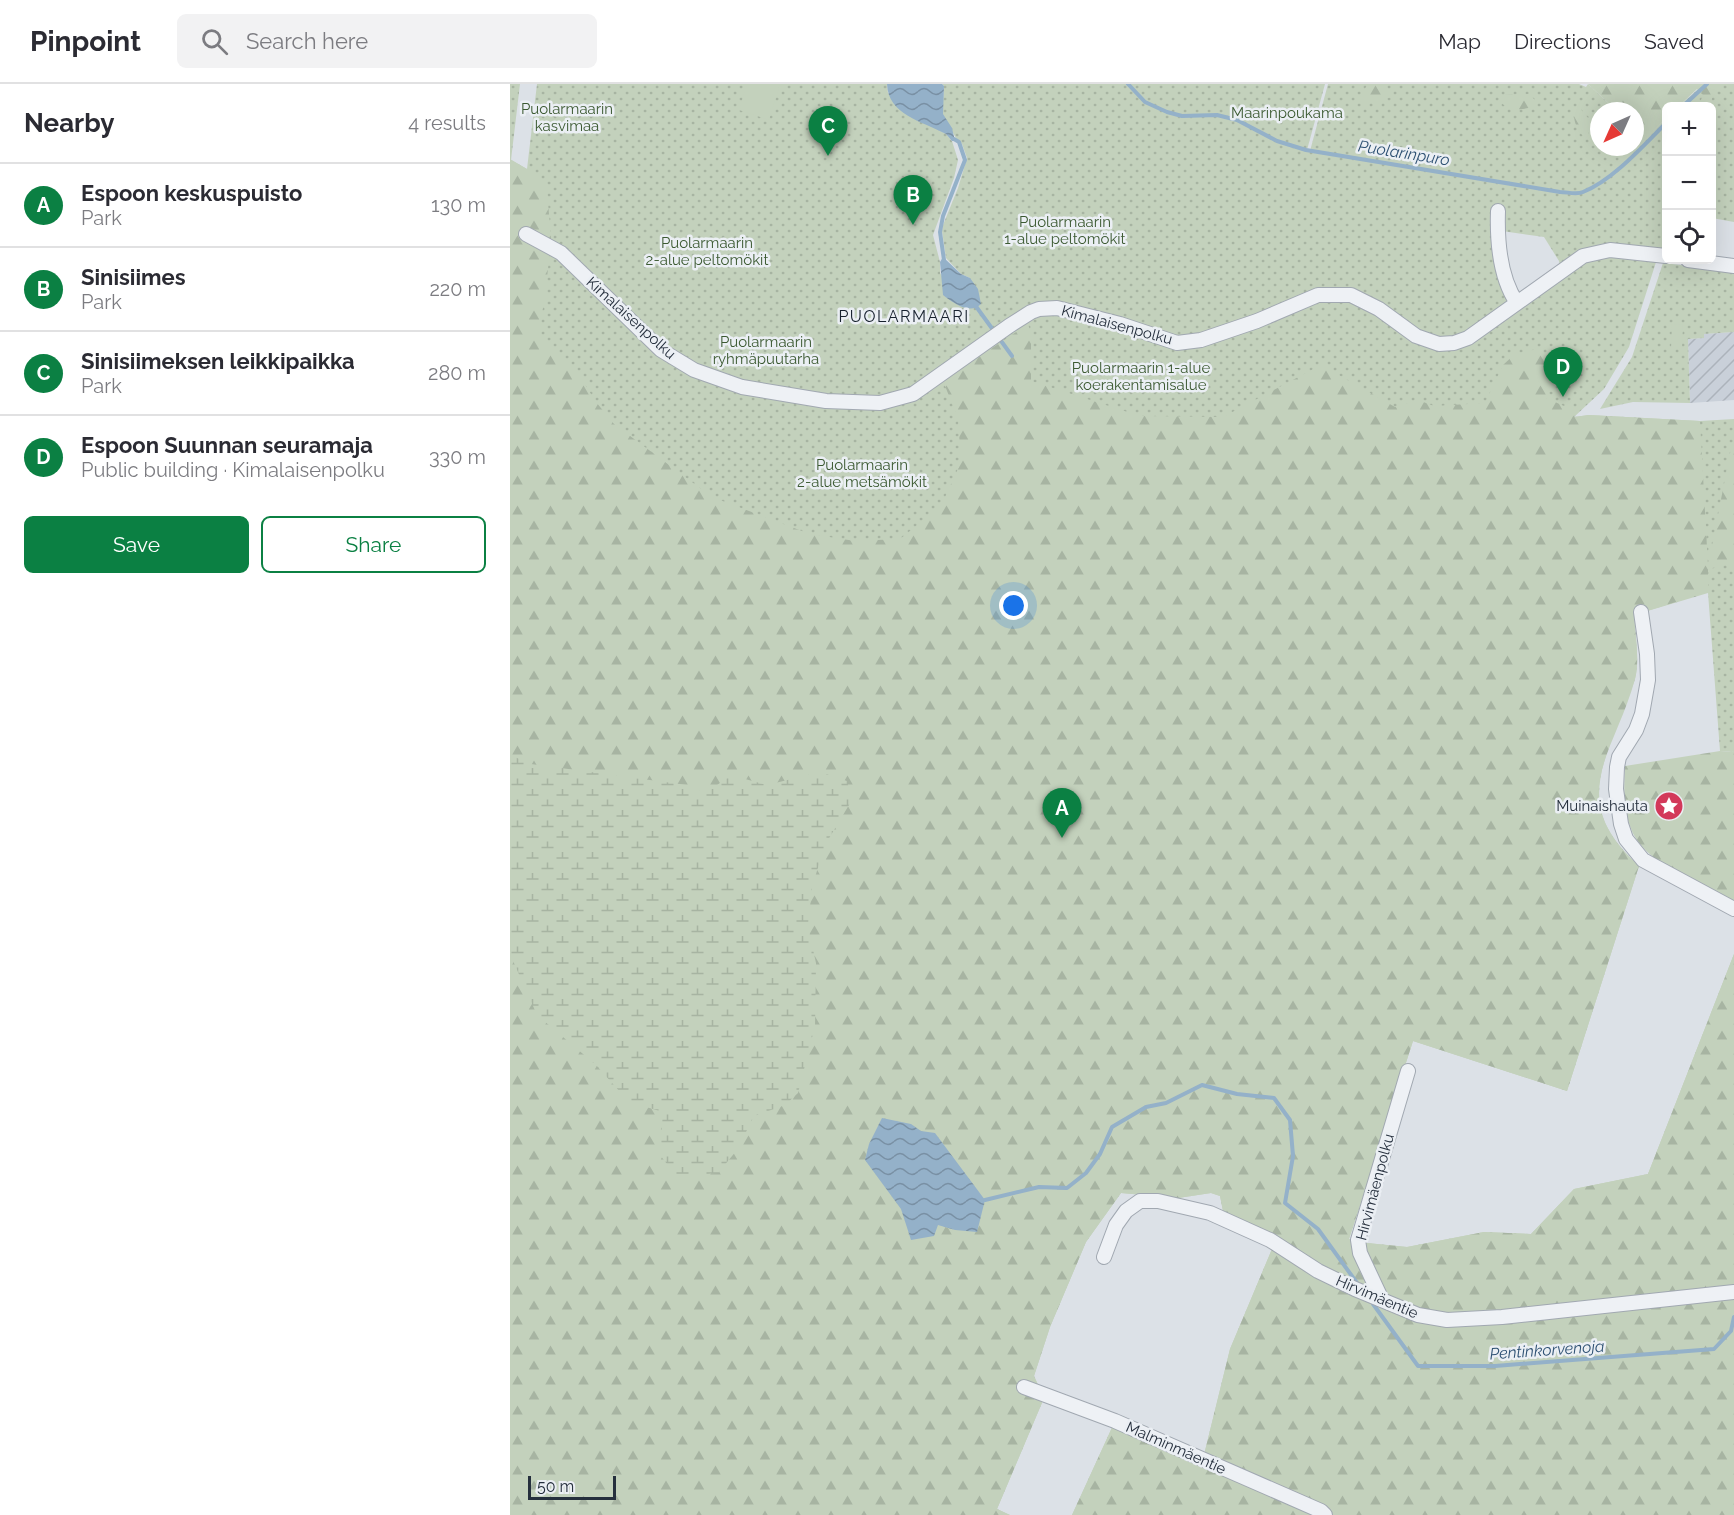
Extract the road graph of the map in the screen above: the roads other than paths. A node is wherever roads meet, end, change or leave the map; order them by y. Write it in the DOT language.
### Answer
graph roads {
  1 [pos="1498,211"];
  2 [pos="526,234"];
  3 [pos="1662,256"];
  4 [pos="1716,264"];
  5 [pos="1734,266"];
  6 [pos="1517,303"];
  7 [pos="1641,612"];
  8 [pos="1734,909"];
  9 [pos="1408,1071"];
  10 [pos="1104,1257"];
  11 [pos="1734,1292"];
  12 [pos="1382,1300"];
  13 [pos="1024,1388"];
  14 [pos="1325,1515"];
  1 -- 6 [label="street"];
  2 -- 6 [label="street, Kimalaisenpolku"];
  3 -- 6 [label="street, Kimalaisenpolku"];
  4 -- 5 [label="street"];
  7 -- 8 [label="street"];
  9 -- 12 [label="street, Hirvimäenpolku"];
  10 -- 12 [label="street, Hirvimäentie"];
  11 -- 12 [label="street, Hirvimäentie"];
  13 -- 14 [label="street, Malminmäentie"];
}
